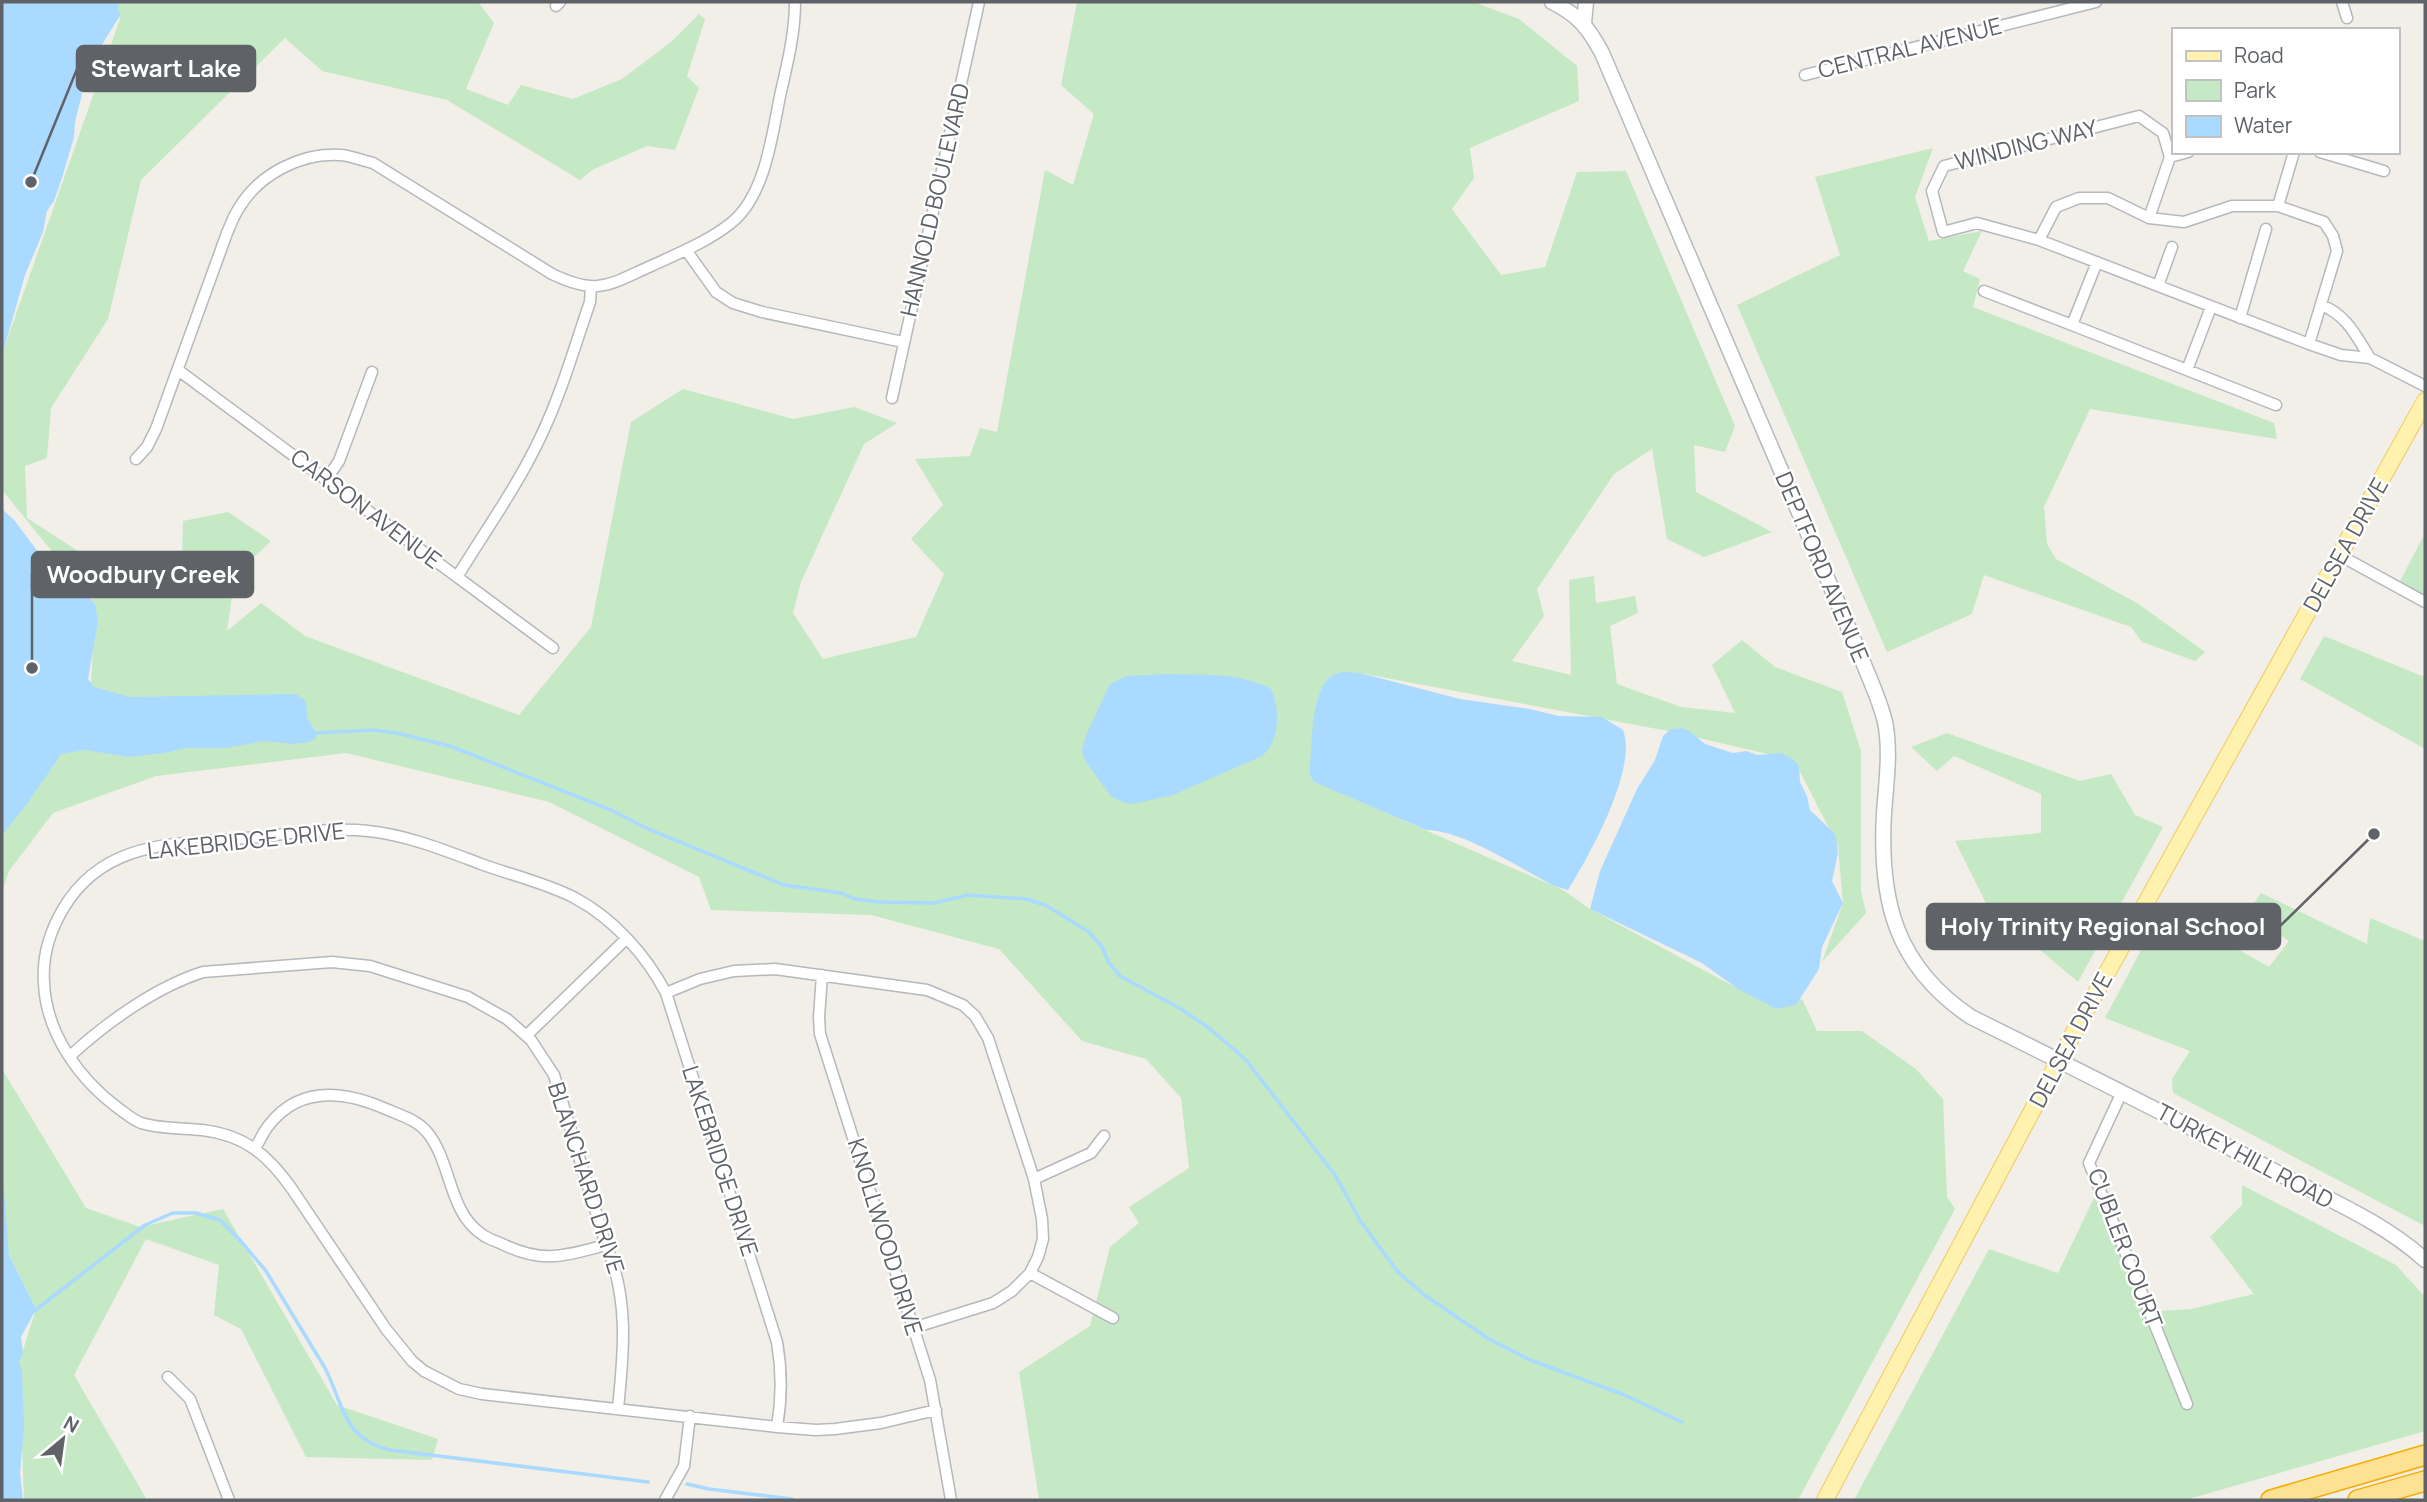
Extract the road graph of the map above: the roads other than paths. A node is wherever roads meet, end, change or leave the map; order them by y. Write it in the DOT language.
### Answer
graph roads {
  1 [pos="795,2"];
  2 [pos="979,2"];
  3 [pos="1552,2"];
  4 [pos="1586,2"];
  5 [pos="2036,2"];
  6 [pos="2096,2"];
  7 [pos="2342,2"];
  8 [pos="2039,16"];
  9 [pos="2347,18"];
  10 [pos="1584,23"];
  11 [pos="1805,75"];
  12 [pos="2181,154"];
  13 [pos="2293,154"];
  14 [pos="2327,154"];
  15 [pos="2170,157"];
  16 [pos="2384,171"];
  17 [pos="2278,206"];
  18 [pos="2149,218"];
  19 [pos="2266,229"];
  20 [pos="2039,240"];
  21 [pos="2172,247"];
  22 [pos="686,250"];
  23 [pos="2097,262"];
  24 [pos="2158,286"];
  25 [pos="592,287"];
  26 [pos="1984,290"];
  27 [pos="2321,305"];
  28 [pos="2211,307"];
  29 [pos="2240,317"];
  30 [pos="2072,326"];
  31 [pos="903,342"];
  32 [pos="2309,344"];
  33 [pos="2370,358"];
  34 [pos="178,370"];
  35 [pos="2187,370"];
  36 [pos="372,372"];
  37 [pos="2425,386"];
  38 [pos="892,398"];
  39 [pos="2425,401"];
  40 [pos="2276,405"];
  41 [pos="136,459"];
  42 [pos="326,480"];
  43 [pos="2341,556"];
  44 [pos="457,577"];
  45 [pos="2425,602"];
  46 [pos="553,648"];
  47 [pos="626,939"];
  48 [pos="822,975"];
  49 [pos="666,993"];
  50 [pos="527,1035"];
  51 [pos="70,1056"];
  52 [pos="2060,1061"];
  53 [pos="2122,1093"];
  54 [pos="1104,1136"];
  55 [pos="255,1148"];
  56 [pos="1034,1179"];
  57 [pos="606,1245"];
  58 [pos="2425,1260"];
  59 [pos="1030,1273"];
  60 [pos="1113,1318"];
  61 [pos="913,1328"];
  62 [pos="168,1377"];
  63 [pos="2187,1404"];
  64 [pos="618,1408"];
  65 [pos="936,1410"];
  66 [pos="690,1416"];
  67 [pos="777,1427"];
  68 [pos="2425,1455"];
  69 [pos="2425,1481"];
  70 [pos="229,1500"];
  71 [pos="665,1500"];
  72 [pos="951,1500"];
  73 [pos="1825,1500"];
  74 [pos="2271,1500"];
  75 [pos="2358,1500"];
  1 -- 22 [label="street"];
  2 -- 31 [label="street, HANNOLD BOULEVARD"];
  3 -- 10 [label="street, DEPTFORD AVENUE"];
  4 -- 10 [label="street"];
  5 -- 8 [label="street"];
  6 -- 8 [label="street, CENTRAL AVENUE"];
  7 -- 9 [label="street"];
  8 -- 11 [label="street, CENTRAL AVENUE"];
  10 -- 52 [label="street, DEPTFORD AVENUE"];
  12 -- 15 [label="street"];
  13 -- 17 [label="street"];
  14 -- 16 [label="street"];
  15 -- 18 [label="street"];
  15 -- 20 [label="street, WINDING WAY"];
  17 -- 18 [label="street"];
  17 -- 27 [label="street"];
  18 -- 20 [label="street"];
  19 -- 29 [label="street"];
  20 -- 23 [label="street, WINDING WAY"];
  21 -- 24 [label="street"];
  22 -- 25 [label="street"];
  22 -- 31 [label="street"];
  23 -- 24 [label="street, WINDING WAY"];
  23 -- 30 [label="street"];
  24 -- 28 [label="street, WINDING WAY"];
  25 -- 34 [label="street"];
  25 -- 44 [label="street"];
  26 -- 30 [label="street"];
  27 -- 32 [label="street"];
  27 -- 33 [label="street, WINDING WAY"];
  28 -- 29 [label="street, WINDING WAY"];
  28 -- 35 [label="street"];
  29 -- 32 [label="street, WINDING WAY"];
  30 -- 35 [label="street"];
  31 -- 38 [label="street, HANNOLD BOULEVARD"];
  32 -- 33 [label="street, WINDING WAY"];
  33 -- 37 [label="street, WINDING WAY"];
  34 -- 41 [label="street"];
  34 -- 42 [label="street, CARSON AVENUE"];
  35 -- 40 [label="street"];
  36 -- 42 [label="street"];
  39 -- 43 [label="main road, DELSEA DRIVE"];
  42 -- 44 [label="street, CARSON AVENUE"];
  43 -- 45 [label="street"];
  43 -- 52 [label="main road, DELSEA DRIVE"];
  44 -- 46 [label="street, CARSON AVENUE"];
  47 -- 49 [label="street, LAKEBRIDGE DRIVE"];
  47 -- 50 [label="street"];
  47 -- 51 [label="street, LAKEBRIDGE DRIVE"];
  48 -- 49 [label="street"];
  48 -- 56 [label="street"];
  48 -- 61 [label="street, KNOLLWOOD DRIVE"];
  49 -- 67 [label="street, LAKEBRIDGE DRIVE"];
  50 -- 51 [label="street, BLANCHARD DRIVE"];
  50 -- 57 [label="street, BLANCHARD DRIVE"];
  51 -- 55 [label="street, LAKEBRIDGE DRIVE"];
  52 -- 53 [label="street, TURKEY HILL ROAD"];
  52 -- 73 [label="main road, DELSEA DRIVE"];
  53 -- 58 [label="street, TURKEY HILL ROAD"];
  53 -- 63 [label="street, CUBLER COURT"];
  54 -- 56 [label="street"];
  55 -- 57 [label="street"];
  55 -- 64 [label="street, LAKEBRIDGE DRIVE"];
  56 -- 59 [label="street"];
  57 -- 64 [label="street, BLANCHARD DRIVE"];
  59 -- 60 [label="street"];
  59 -- 61 [label="street"];
  61 -- 65 [label="street, KNOLLWOOD DRIVE"];
  62 -- 70 [label="street"];
  64 -- 66 [label="street, LAKEBRIDGE DRIVE"];
  65 -- 67 [label="street, LAKEBRIDGE DRIVE"];
  65 -- 72 [label="street, KNOLLWOOD DRIVE"];
  66 -- 67 [label="street, LAKEBRIDGE DRIVE"];
  66 -- 71 [label="street"];
  68 -- 74 [label="highway"];
  69 -- 75 [label="highway"];
}
